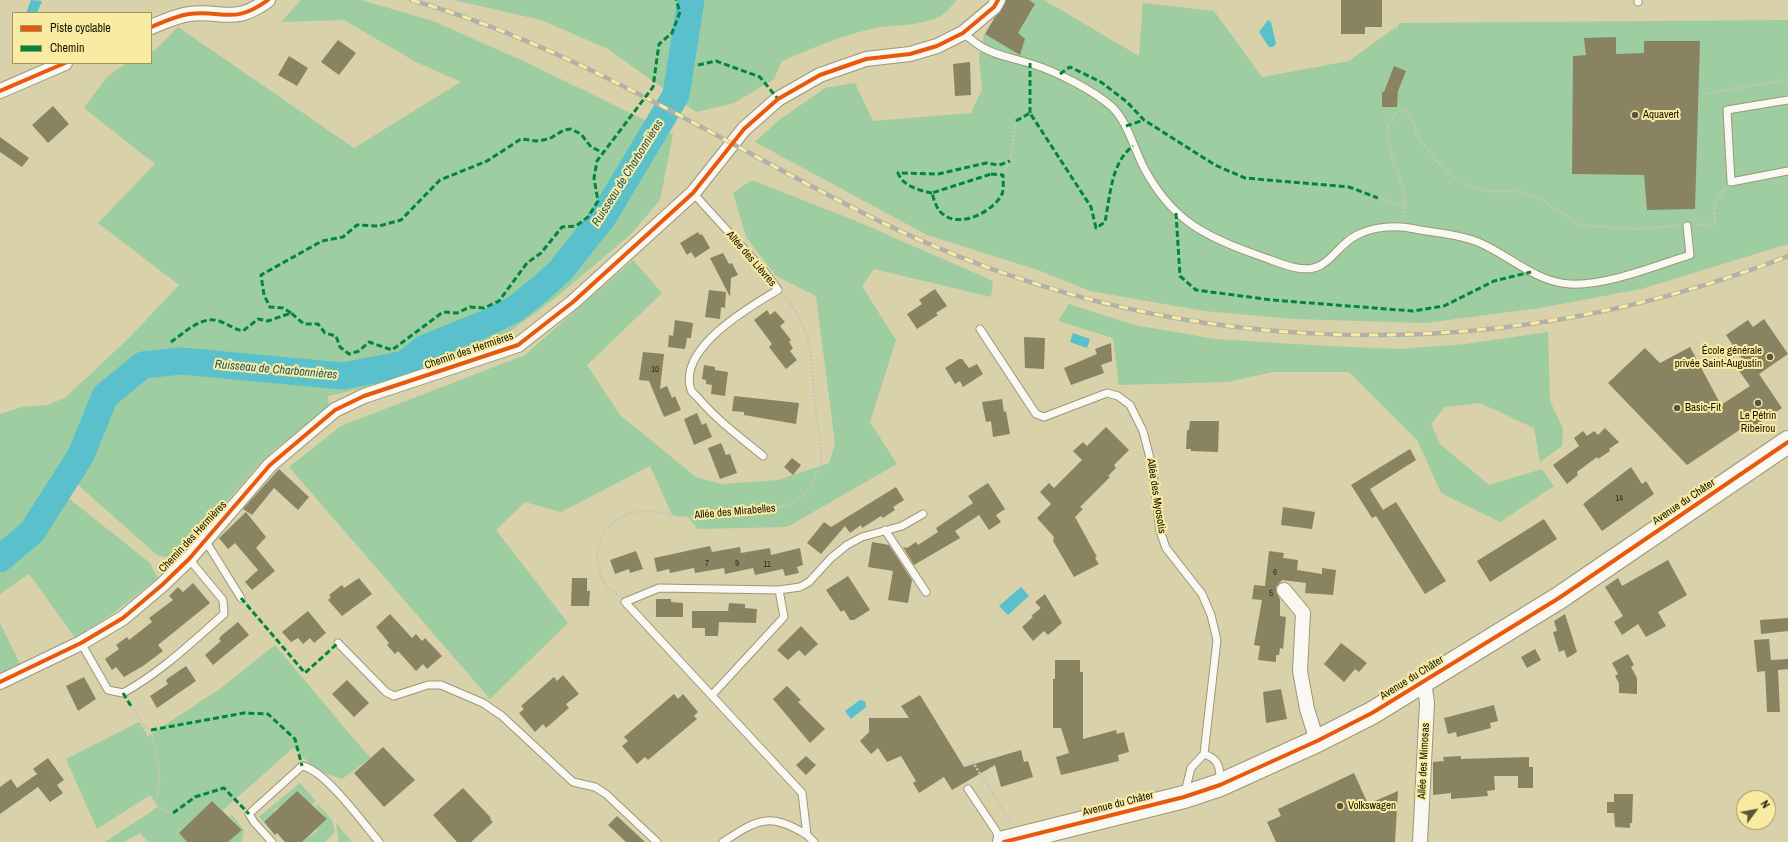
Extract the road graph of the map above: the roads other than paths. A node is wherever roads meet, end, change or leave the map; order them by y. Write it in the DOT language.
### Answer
graph roads {
  1 [pos="268,0"];
  2 [pos="998,0"];
  3 [pos="152,27"];
  4 [pos="963,33"];
  5 [pos="63,64"];
  6 [pos="0,91"];
  7 [pos="1788,100"];
  8 [pos="1788,171"];
  9 [pos="693,193"];
  10 [pos="1686,226"];
  11 [pos="980,329"];
  12 [pos="1788,442"];
  13 [pos="763,456"];
  14 [pos="923,514"];
  15 [pos="885,530"];
  16 [pos="205,540"];
  17 [pos="189,559"];
  18 [pos="779,590"];
  19 [pos="1284,590"];
  20 [pos="926,592"];
  21 [pos="241,598"];
  22 [pos="81,643"];
  23 [pos="338,643"];
  24 [pos="1424,681"];
  25 [pos="0,682"];
  26 [pos="712,695"];
  27 [pos="1318,741"];
  28 [pos="1204,754"];
  29 [pos="1220,785"];
  30 [pos="968,789"];
  31 [pos="1184,797"];
  32 [pos="1008,834"];
  33 [pos="807,835"];
  34 [pos="272,842"];
  35 [pos="380,842"];
  36 [pos="657,842"];
  37 [pos="723,842"];
  38 [pos="814,842"];
  39 [pos="1000,842"];
  40 [pos="1420,842"];
  1 -- 3 [label="street"];
  2 -- 4 [label="street, Chemin des Hermières"];
  4 -- 9 [label="street, Chemin des Hermières"];
  4 -- 10 [label="lane"];
  5 -- 6 [label="street"];
  7 -- 8 [label="lane"];
  9 -- 13 [label="lane, Allée des Lièvres"];
  9 -- 16 [label="street, Chemin des Hermières"];
  11 -- 28 [label="lane, Allée des Myosotis"];
  12 -- 24 [label="main road, Avenue du Châter"];
  14 -- 15 [label="lane"];
  15 -- 18 [label="lane"];
  15 -- 20 [label="lane"];
  16 -- 17 [label="street, Chemin des Hermières"];
  16 -- 21 [label="lane"];
  17 -- 22 [label="street, Chemin des Hermières"];
  17 -- 22 [label="lane"];
  18 -- 26 [label="lane"];
  18 -- 26 [label="lane"];
  19 -- 27 [label="street"];
  22 -- 25 [label="street, Chemin des Hermières"];
  23 -- 36 [label="lane"];
  24 -- 27 [label="main road, Avenue du Châter"];
  24 -- 40 [label="street, Allée des Mimosas"];
  26 -- 33 [label="lane"];
  27 -- 29 [label="main road, Avenue du Châter"];
  28 -- 29 [label="lane"];
  28 -- 31 [label="lane"];
  29 -- 31 [label="main road, Avenue du Châter"];
  30 -- 39 [label="lane"];
  31 -- 32 [label="main road, Avenue du Châter"];
  33 -- 37 [label="lane"];
  33 -- 38 [label="lane"];
  34 -- 35 [label="lane"];
}
